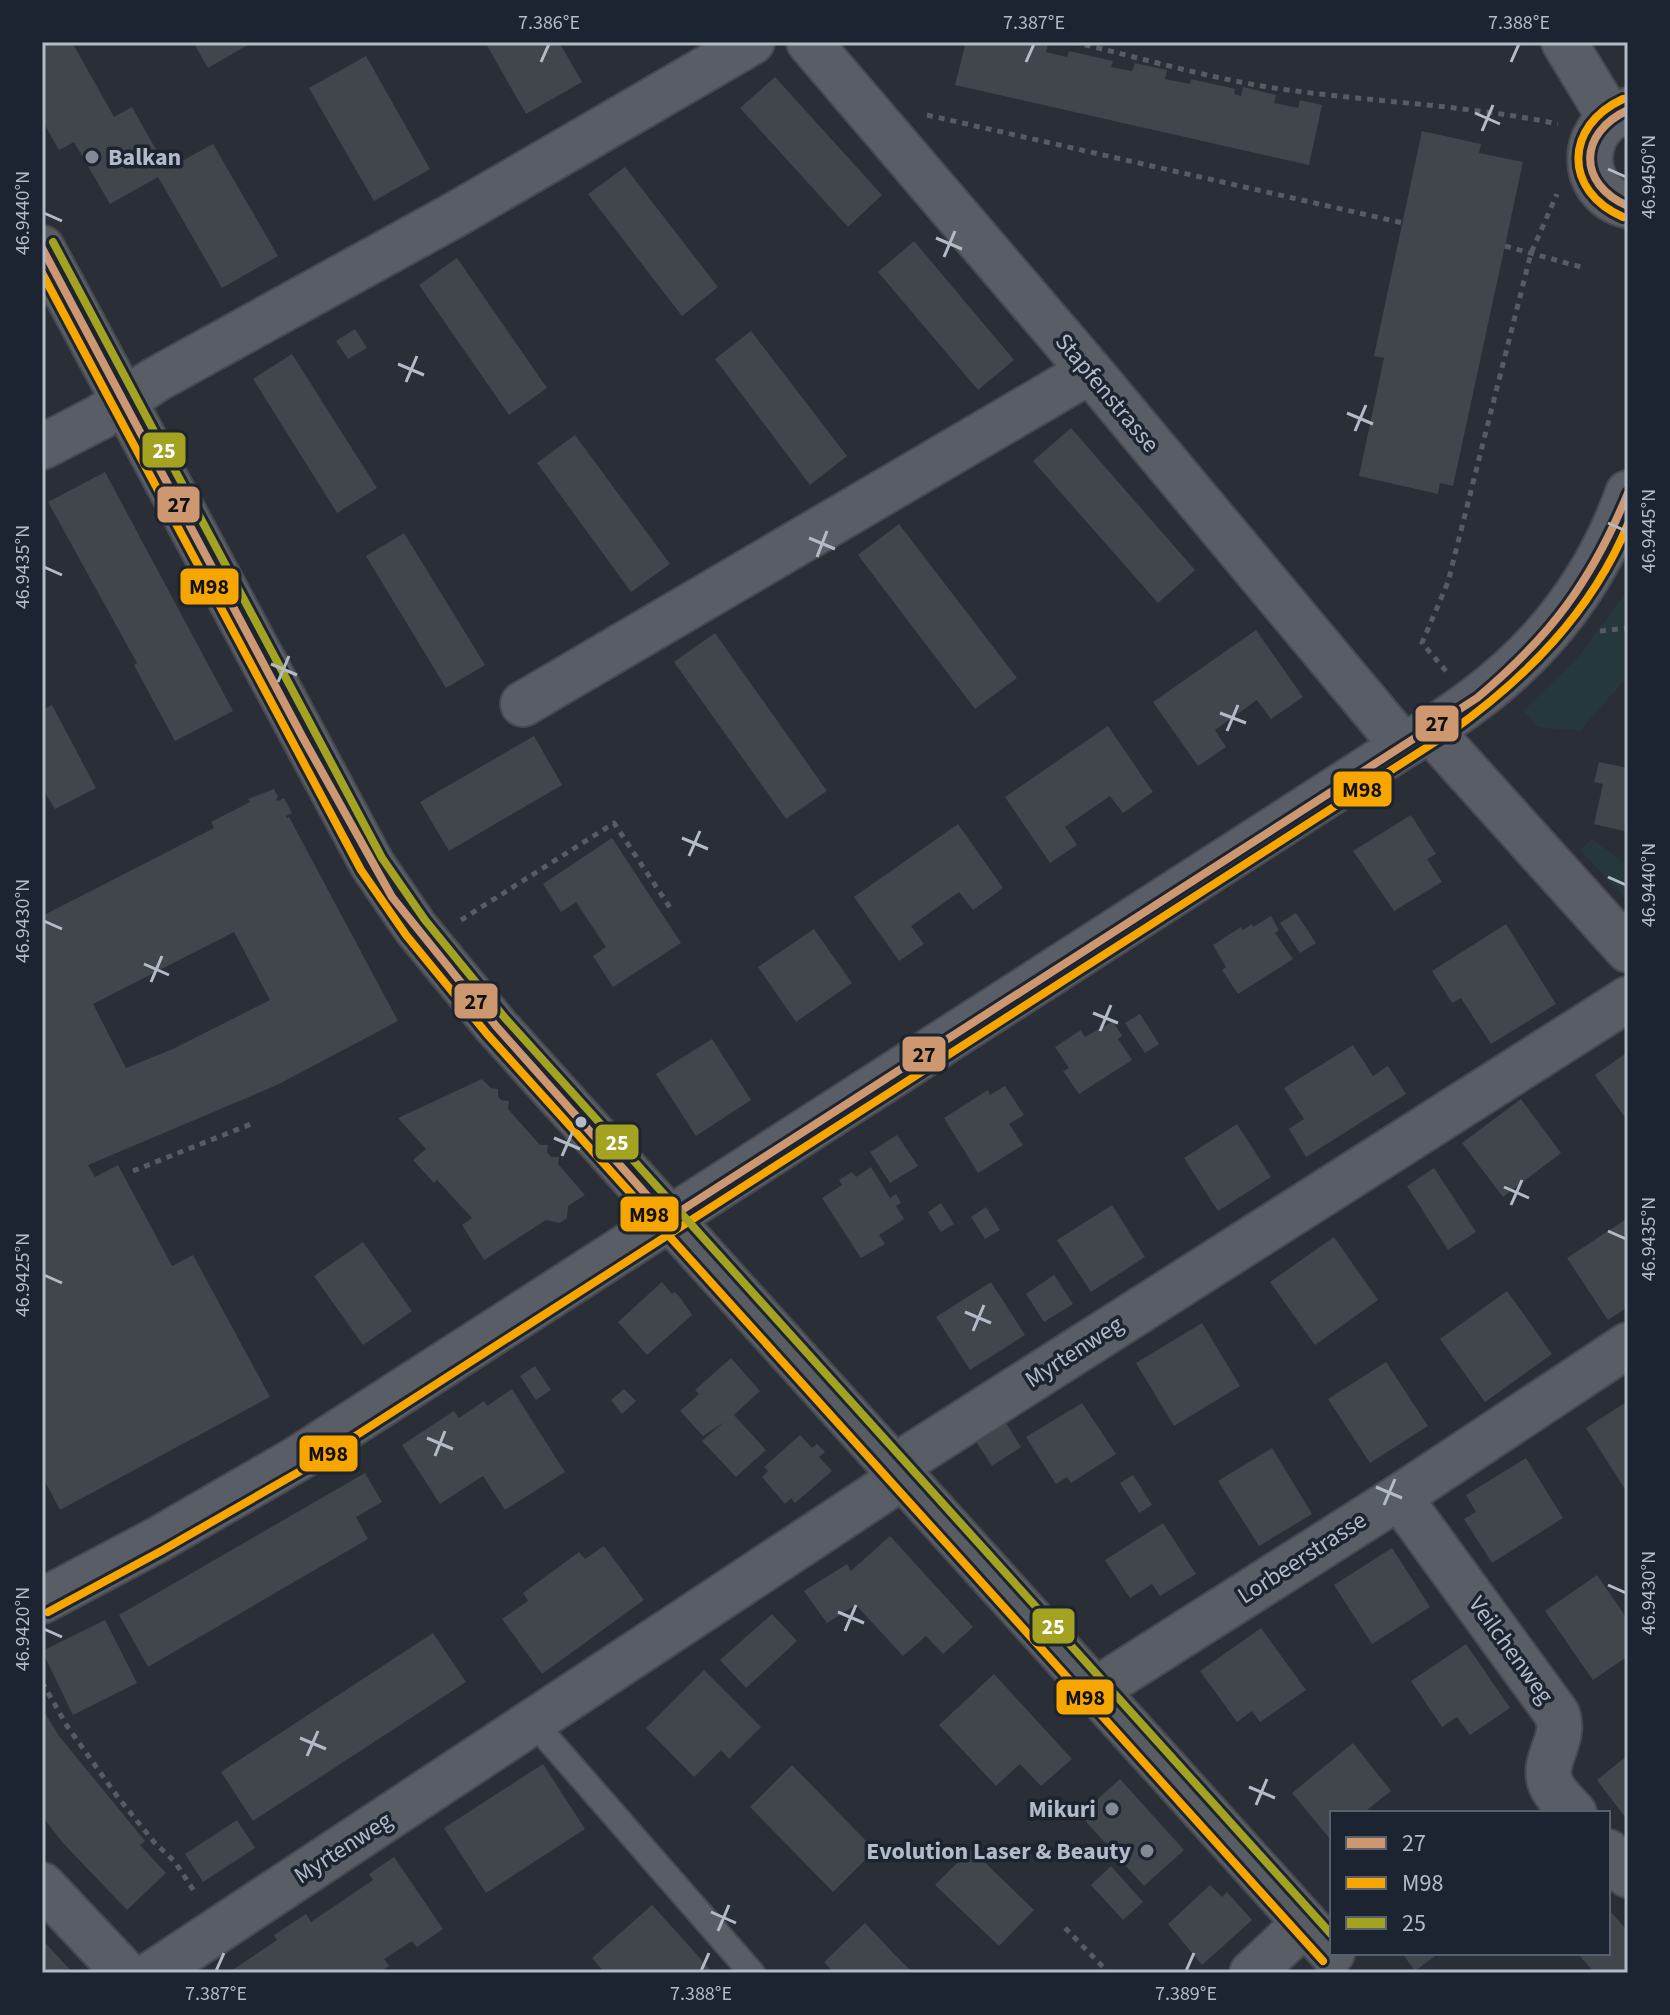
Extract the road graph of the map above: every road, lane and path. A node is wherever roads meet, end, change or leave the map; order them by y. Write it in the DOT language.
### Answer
graph roads {
  1 [pos="752,42"];
  2 [pos="809,42"];
  3 [pos="1073,42"];
  4 [pos="1564,42"];
  5 [pos="922,114"];
  6 [pos="1619,114"];
  7 [pos="1559,125"];
  8 [pos="1562,182"];
  9 [pos="1628,206"];
  10 [pos="1403,223"];
  11 [pos="1505,246"];
  12 [pos="42,248"];
  13 [pos="1531,253"];
  14 [pos="1581,267"];
  15 [pos="1090,371"];
  16 [pos="123,402"];
  17 [pos="42,447"];
  18 [pos="1628,493"];
  19 [pos="1628,628"];
  20 [pos="1591,632"];
  21 [pos="1450,676"];
  22 [pos="523,704"];
  23 [pos="1417,738"];
  24 [pos="673,912"];
  25 [pos="459,920"];
  26 [pos="1628,950"];
  27 [pos="1628,999"];
  28 [pos="251,1124"];
  29 [pos="133,1171"];
  30 [pos="668,1219"];
  31 [pos="1628,1345"];
  32 [pos="897,1473"];
  33 [pos="1399,1497"];
  34 [pos="42,1601"];
  35 [pos="42,1682"];
  36 [pos="1094,1691"];
  37 [pos="534,1723"];
  38 [pos="1572,1811"];
  39 [pos="1610,1854"];
  40 [pos="1628,1875"];
  41 [pos="42,1885"];
  42 [pos="1065,1928"];
  43 [pos="219,1929"];
  44 [pos="1323,1943"];
  45 [pos="1334,1955"];
  46 [pos="125,1973"];
  47 [pos="153,1973"];
  48 [pos="752,1973"];
  49 [pos="1109,1973"];
  50 [pos="1252,1973"];
  51 [pos="1350,1973"];
  1 -- 16 [label="street"];
  2 -- 15 [label="street, Stapfenstrasse"];
  3 -- 7 [label="path"];
  4 -- 6 [label="street"];
  5 -- 10 [label="path"];
  6 -- 9 [label="street"];
  8 -- 13 [label="path"];
  11 -- 13 [label="path"];
  12 -- 16 [label="street"];
  13 -- 14 [label="path"];
  13 -- 21 [label="path"];
  15 -- 22 [label="street"];
  15 -- 23 [label="street, Stapfenstrasse"];
  16 -- 17 [label="street"];
  16 -- 30 [label="street"];
  18 -- 23 [label="street"];
  19 -- 20 [label="path"];
  23 -- 26 [label="street, Stapfenstrasse"];
  23 -- 30 [label="street"];
  24 -- 25 [label="path"];
  27 -- 32 [label="street, Myrtenweg"];
  28 -- 29 [label="path"];
  30 -- 32 [label="street"];
  30 -- 34 [label="street"];
  31 -- 33 [label="street, Lorbeerstrasse"];
  32 -- 36 [label="street"];
  32 -- 37 [label="street, Myrtenweg"];
  33 -- 36 [label="street, Lorbeerstrasse"];
  33 -- 38 [label="street, Veilchenweg"];
  35 -- 43 [label="path"];
  36 -- 44 [label="street"];
  37 -- 43 [label="street, Myrtenweg"];
  37 -- 48 [label="lane"];
  39 -- 40 [label="street"];
  41 -- 46 [label="street"];
  42 -- 49 [label="path"];
  43 -- 47 [label="street, Myrtenweg"];
  44 -- 50 [label="street"];
  45 -- 51 [label="street"];
}
